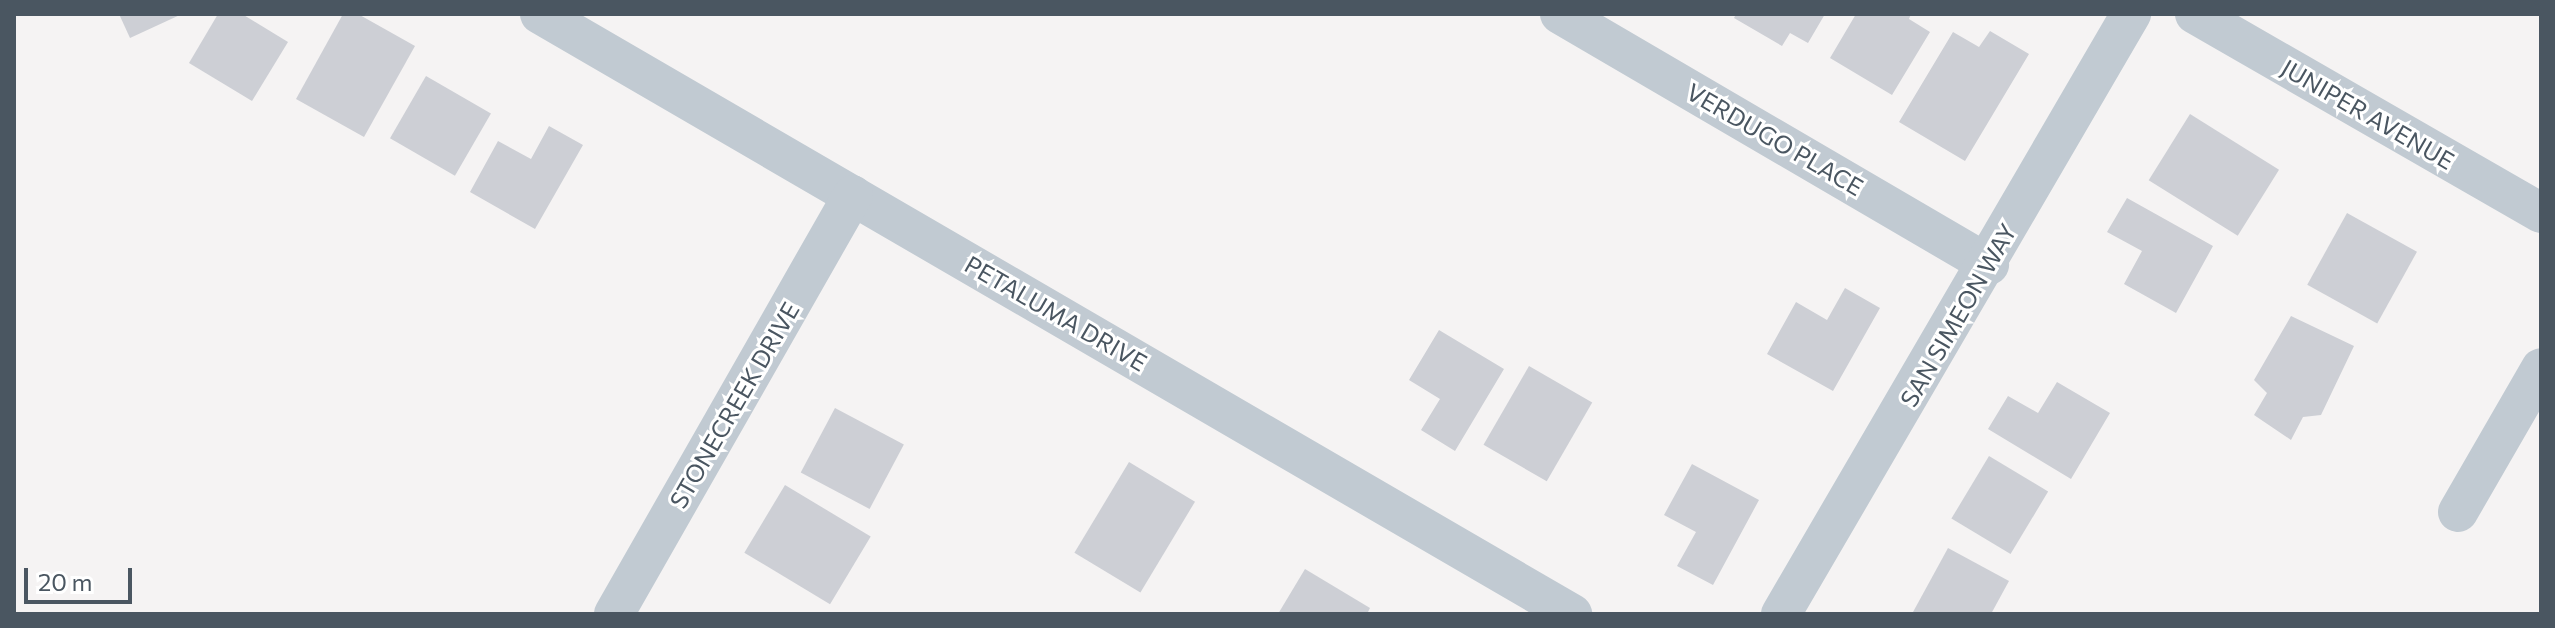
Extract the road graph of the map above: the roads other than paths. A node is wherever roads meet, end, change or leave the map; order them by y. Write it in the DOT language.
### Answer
graph roads {
  1 [pos="540,14"];
  2 [pos="1560,14"];
  3 [pos="2131,14"];
  4 [pos="2195,14"];
  5 [pos="853,195"];
  6 [pos="2541,213"];
  7 [pos="1989,265"];
  8 [pos="2541,368"];
  9 [pos="2458,512"];
  10 [pos="614,614"];
  11 [pos="1572,614"];
  12 [pos="1781,614"];
  1 -- 5 [label="street, PETALUMA DRIVE"];
  2 -- 7 [label="street, VERDUGO PLACE"];
  3 -- 7 [label="street, SAN SIMEON WAY"];
  4 -- 6 [label="street, JUNIPER AVENUE"];
  5 -- 10 [label="street, STONECREEK DRIVE"];
  5 -- 11 [label="street, PETALUMA DRIVE"];
  7 -- 12 [label="street, SAN SIMEON WAY"];
  8 -- 9 [label="street"];
}
